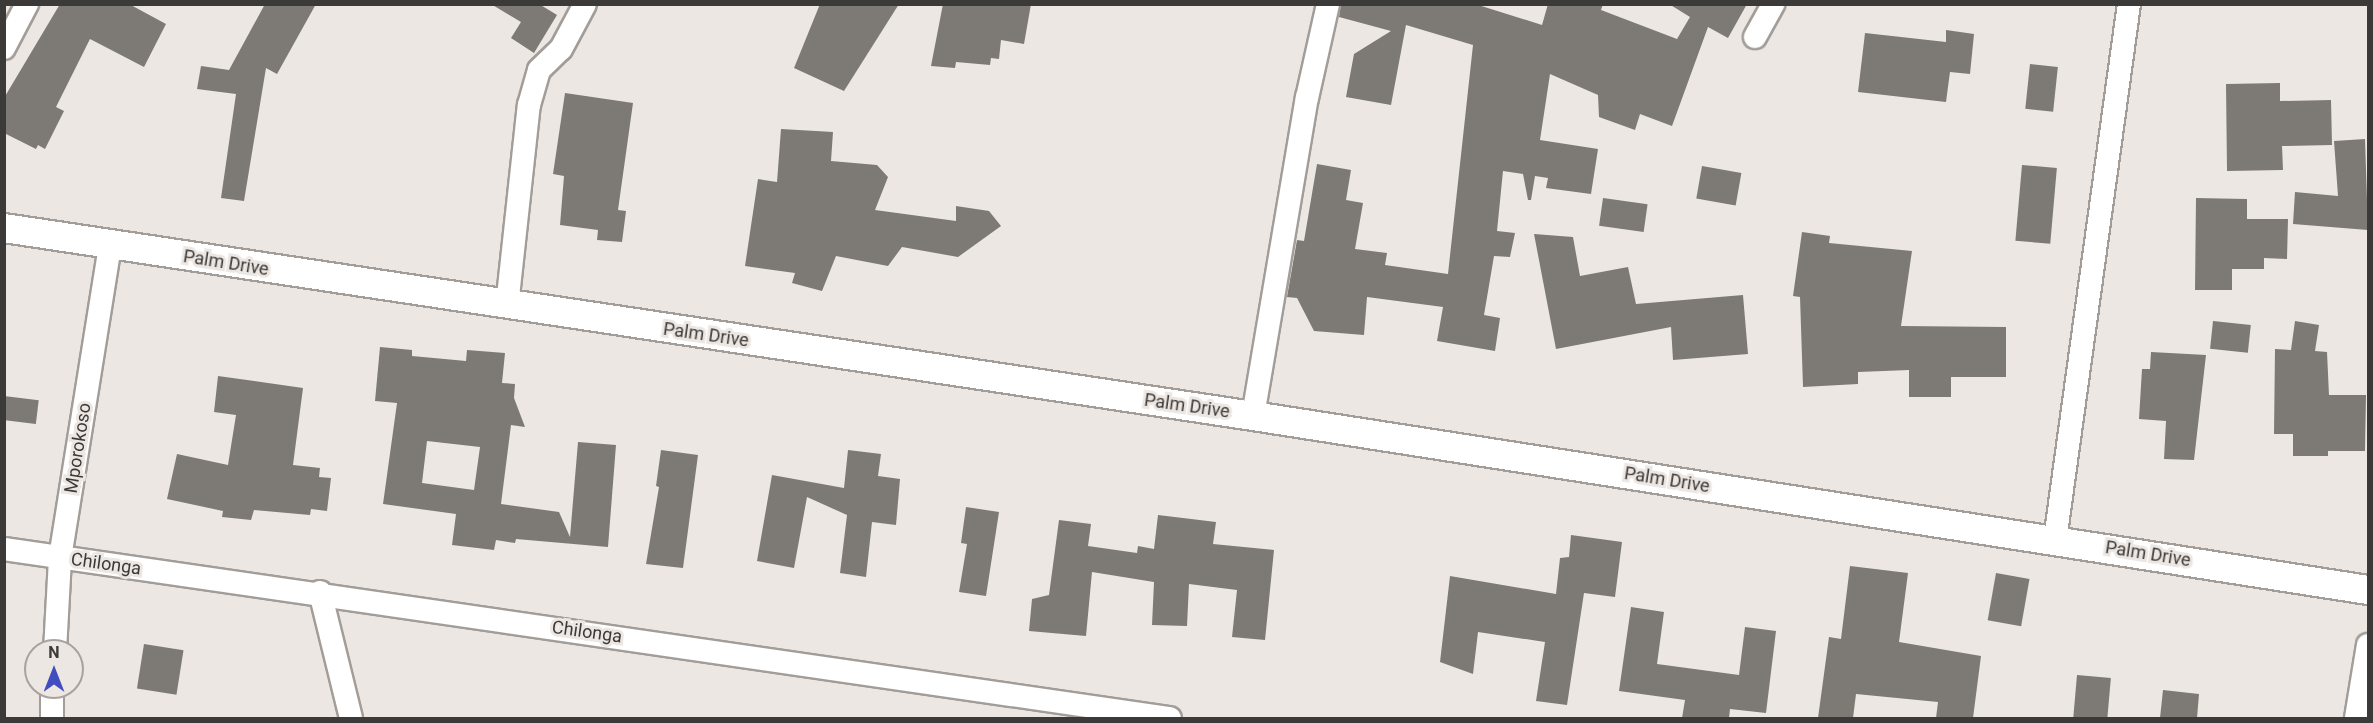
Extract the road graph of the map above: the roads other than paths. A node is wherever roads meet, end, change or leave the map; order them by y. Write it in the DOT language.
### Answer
graph roads {
  1 [pos="27,4"];
  2 [pos="585,4"];
  3 [pos="1328,4"];
  4 [pos="1773,4"];
  5 [pos="2129,4"];
  6 [pos="1755,37"];
  7 [pos="4,48"];
  8 [pos="4,228"];
  9 [pos="110,245"];
  10 [pos="507,306"];
  11 [pos="1253,416"];
  12 [pos="2055,540"];
  13 [pos="4,549"];
  14 [pos="60,558"];
  15 [pos="2368,590"];
  16 [pos="320,592"];
  17 [pos="56,639"];
  18 [pos="2368,645"];
  19 [pos="52,699"];
  20 [pos="52,718"];
  21 [pos="351,718"];
  22 [pos="1170,718"];
  23 [pos="2356,718"];
  1 -- 7 [label="street"];
  2 -- 10 [label="street"];
  3 -- 11 [label="street"];
  4 -- 6 [label="street"];
  5 -- 12 [label="street"];
  8 -- 9 [label="street, Palm Drive"];
  9 -- 10 [label="street, Palm Drive"];
  9 -- 14 [label="street, Mporokoso"];
  10 -- 11 [label="street, Palm Drive"];
  11 -- 12 [label="street, Palm Drive"];
  12 -- 15 [label="street, Palm Drive"];
  13 -- 14 [label="street, Chilonga"];
  14 -- 16 [label="street, Chilonga"];
  14 -- 17 [label="street, Mporokoso"];
  16 -- 21 [label="street"];
  16 -- 22 [label="street, Chilonga"];
  18 -- 23 [label="street"];
  19 -- 20 [label="street"];
}
